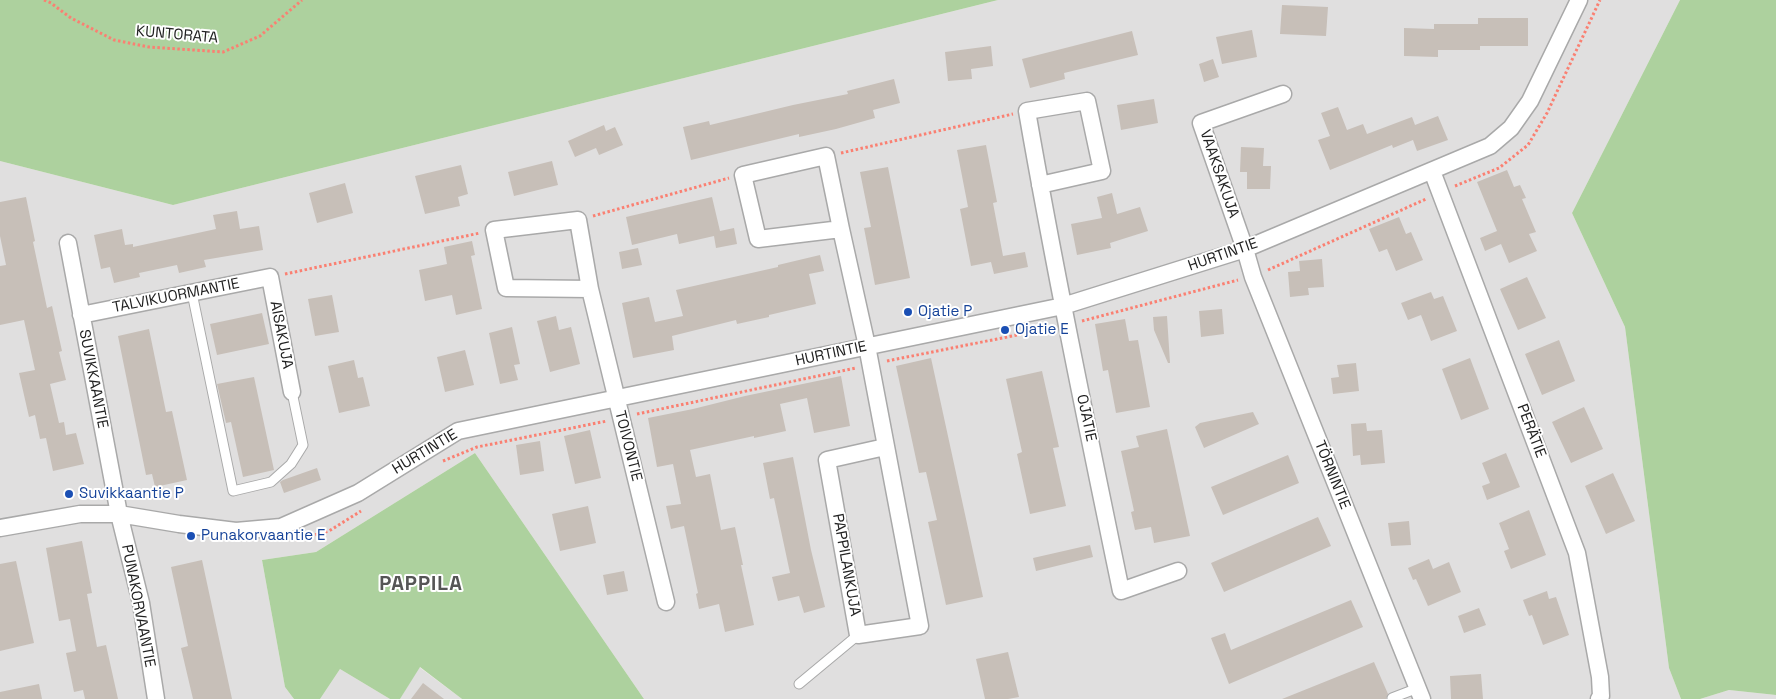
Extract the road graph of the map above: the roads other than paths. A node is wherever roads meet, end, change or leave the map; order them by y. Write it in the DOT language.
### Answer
graph roads {
  1 [pos="1579,0"];
  2 [pos="1283,94"];
  3 [pos="1432,171"];
  4 [pos="1040,185"];
  5 [pos="841,229"];
  6 [pos="68,243"];
  7 [pos="1245,250"];
  8 [pos="270,277"];
  9 [pos="590,289"];
  10 [pos="192,293"];
  11 [pos="1063,306"];
  12 [pos="81,315"];
  13 [pos="867,346"];
  14 [pos="292,392"];
  15 [pos="616,398"];
  16 [pos="885,447"];
  17 [pos="119,514"];
  18 [pos="0,528"];
  19 [pos="1178,571"];
  20 [pos="666,602"];
  21 [pos="858,635"];
  22 [pos="799,684"];
  23 [pos="1420,694"];
  24 [pos="1392,698"];
  25 [pos="156,699"];
  26 [pos="1599,699"];
  1 -- 3 [label="street, HURTINTIE"];
  2 -- 7 [label="street, VAAKSAKUJA"];
  3 -- 7 [label="street, HURTINTIE"];
  3 -- 26 [label="street, PERÄTIE"];
  4 -- 4 [label="street, OJATIE"];
  4 -- 11 [label="street, OJATIE"];
  5 -- 5 [label="street, PAPPILANKUJA"];
  5 -- 13 [label="street, PAPPILANKUJA"];
  6 -- 12 [label="street, SUVIKKAANTIE"];
  7 -- 11 [label="street, HURTINTIE"];
  7 -- 23 [label="street, TÖRNINTIE"];
  8 -- 10 [label="street, TALVIKUORMANTIE"];
  8 -- 14 [label="street, AISAKUJA"];
  9 -- 9 [label="street, TOIVONTIE"];
  9 -- 15 [label="street, TOIVONTIE"];
  10 -- 12 [label="street, TALVIKUORMANTIE"];
  10 -- 14 [label="lane"];
  11 -- 13 [label="street, HURTINTIE"];
  11 -- 19 [label="street, OJATIE"];
  12 -- 17 [label="street, SUVIKKAANTIE"];
  13 -- 15 [label="street, HURTINTIE"];
  13 -- 16 [label="street, PAPPILANKUJA"];
  15 -- 17 [label="street, HURTINTIE"];
  15 -- 20 [label="street, TOIVONTIE"];
  16 -- 21 [label="street, PAPPILANKUJA"];
  16 -- 21 [label="street, PAPPILANKUJA"];
  17 -- 18 [label="street, HURTINTIE"];
  17 -- 25 [label="street, PUNAKORVAANTIE"];
  21 -- 22 [label="lane"];
  23 -- 24 [label="lane"];
}
